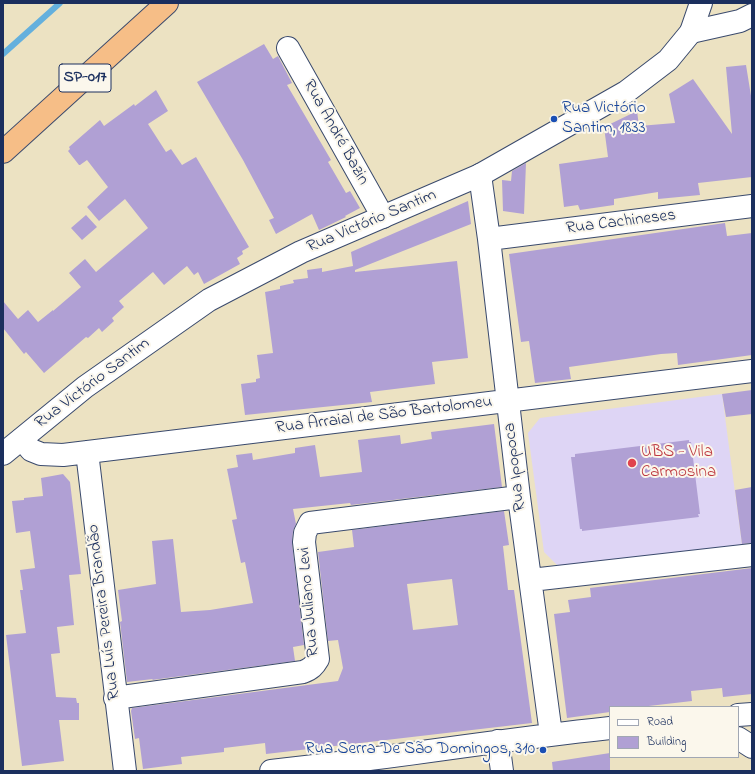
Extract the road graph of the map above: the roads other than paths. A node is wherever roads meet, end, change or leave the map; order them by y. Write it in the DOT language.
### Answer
graph roads {
  1 [pos="167,3"];
  2 [pos="701,3"];
  3 [pos="748,21"];
  4 [pos="691,32"];
  5 [pos="288,48"];
  6 [pos="3,152"];
  7 [pos="480,175"];
  8 [pos="752,206"];
  9 [pos="383,218"];
  10 [pos="489,239"];
  11 [pos="752,371"];
  12 [pos="509,400"];
  13 [pos="22,439"];
  14 [pos="87,452"];
  15 [pos="3,454"];
  16 [pos="520,497"];
  17 [pos="752,555"];
  18 [pos="531,580"];
  19 [pos="115,698"];
  20 [pos="752,714"];
  21 [pos="739,715"];
  22 [pos="609,728"];
  23 [pos="551,734"];
  24 [pos="739,739"];
  25 [pos="498,741"];
  26 [pos="752,747"];
  27 [pos="344,767"];
  28 [pos="125,771"];
  29 [pos="271,771"];
  30 [pos="502,771"];
  1 -- 6 [label="highway, SP-017"];
  2 -- 4 [label="street"];
  3 -- 4 [label="street"];
  4 -- 7 [label="street, Rua Victório Santim"];
  5 -- 9 [label="street, Rua André Bazin"];
  7 -- 9 [label="street, Rua Victório Santim"];
  7 -- 10 [label="street, Rua Ipopoca"];
  8 -- 10 [label="street, Rua Cachineses"];
  9 -- 13 [label="street, Rua Victório Santim"];
  10 -- 12 [label="street, Rua Ipopoca"];
  11 -- 12 [label="street, Rua Arraial de São Bartolomeu"];
  12 -- 14 [label="street, Rua Arraial de São Bartolomeu"];
  12 -- 16 [label="street, Rua Ipopoca"];
  13 -- 14 [label="street, Rua Arraial de São Bartolomeu"];
  13 -- 15 [label="street, Rua Victório Santim"];
  14 -- 19 [label="street, Rua Luís Pereira Brandão"];
  16 -- 18 [label="street, Rua Ipopoca"];
  16 -- 19 [label="street, Rua Juliano Levi"];
  17 -- 18 [label="street"];
  18 -- 23 [label="street, Rua Ipopoca"];
  19 -- 28 [label="street, Rua Luís Pereira Brandão"];
  20 -- 21 [label="street"];
  22 -- 23 [label="street"];
  23 -- 25 [label="street"];
  24 -- 26 [label="street"];
  25 -- 27 [label="street"];
  25 -- 30 [label="street"];
  27 -- 29 [label="street"];
}
